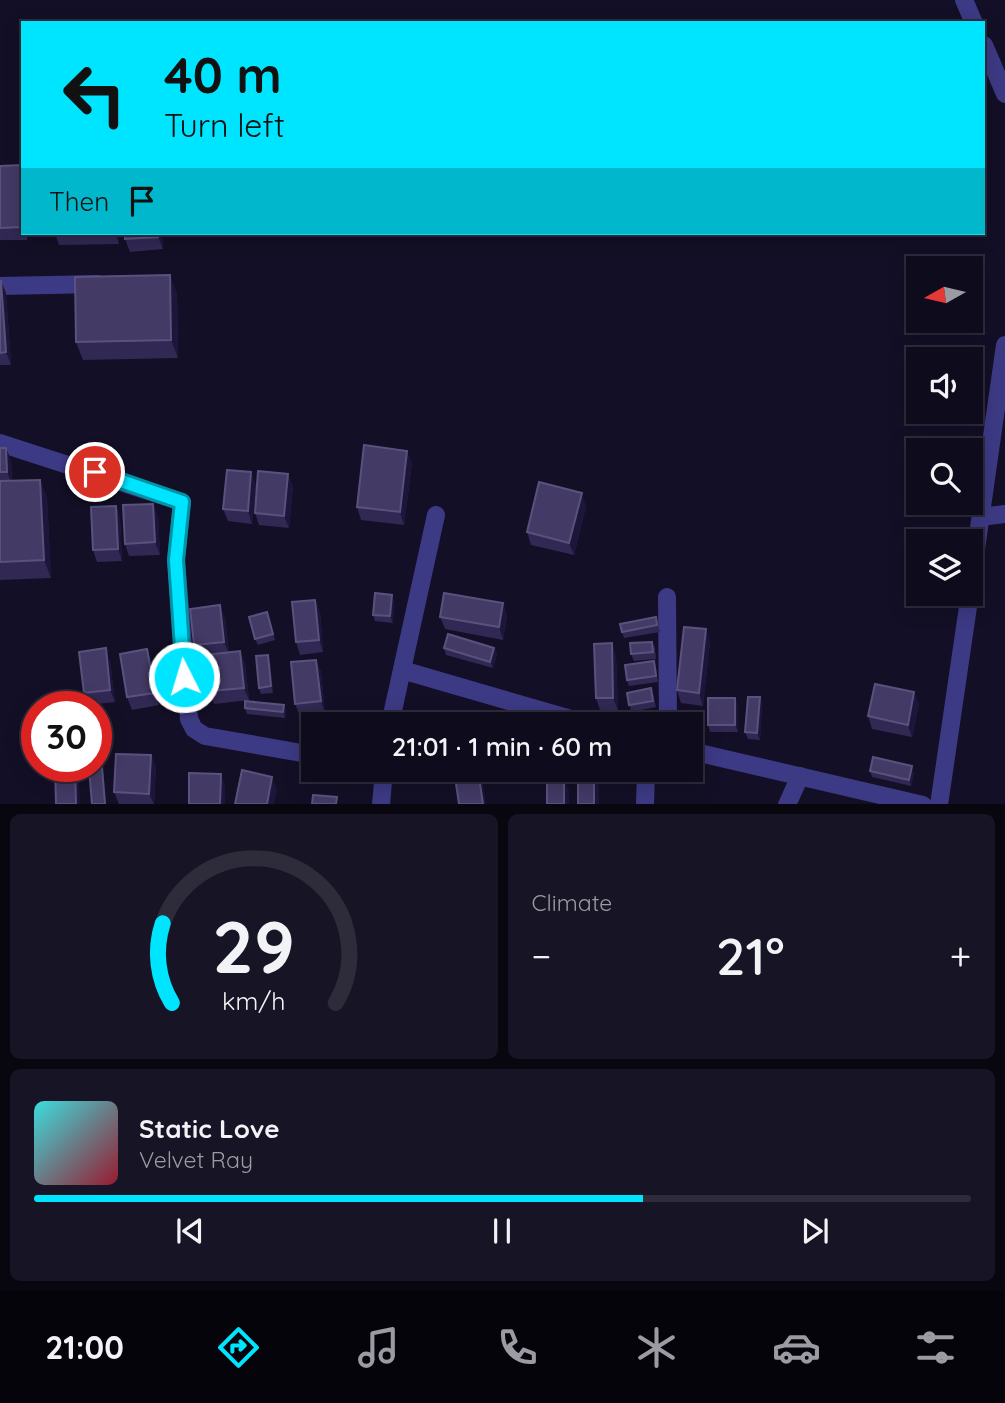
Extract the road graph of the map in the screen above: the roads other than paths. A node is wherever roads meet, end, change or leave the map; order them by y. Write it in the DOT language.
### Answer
graph roads {
  1 [pos="964,0"];
  2 [pos="973,21"];
  3 [pos="985,47"];
  4 [pos="1005,94"];
  5 [pos="112,284"];
  6 [pos="0,286"];
  7 [pos="1005,345"];
  8 [pos="0,443"];
  9 [pos="1005,514"];
  10 [pos="436,515"];
  11 [pos="981,517"];
  12 [pos="979,529"];
  13 [pos="667,597"];
  14 [pos="968,606"];
  15 [pos="402,670"];
  16 [pos="393,712"];
  17 [pos="547,712"];
  18 [pos="668,712"];
  19 [pos="301,753"];
  20 [pos="703,754"];
  21 [pos="800,776"];
  22 [pos="383,782"];
  23 [pos="646,782"];
  24 [pos="381,804"];
  25 [pos="645,804"];
  26 [pos="787,804"];
  27 [pos="923,804"];
  28 [pos="939,804"];
  1 -- 2 [label="street"];
  3 -- 4 [label="street"];
  5 -- 6 [label="street"];
  7 -- 11 [label="street"];
  8 -- 19 [label="street"];
  9 -- 11 [label="street"];
  10 -- 15 [label="street"];
  11 -- 12 [label="street"];
  13 -- 18 [label="street"];
  14 -- 28 [label="street"];
  15 -- 16 [label="street"];
  15 -- 17 [label="street"];
  20 -- 21 [label="street"];
  21 -- 26 [label="street"];
  21 -- 27 [label="street"];
  22 -- 24 [label="street"];
  23 -- 25 [label="street"];
}
